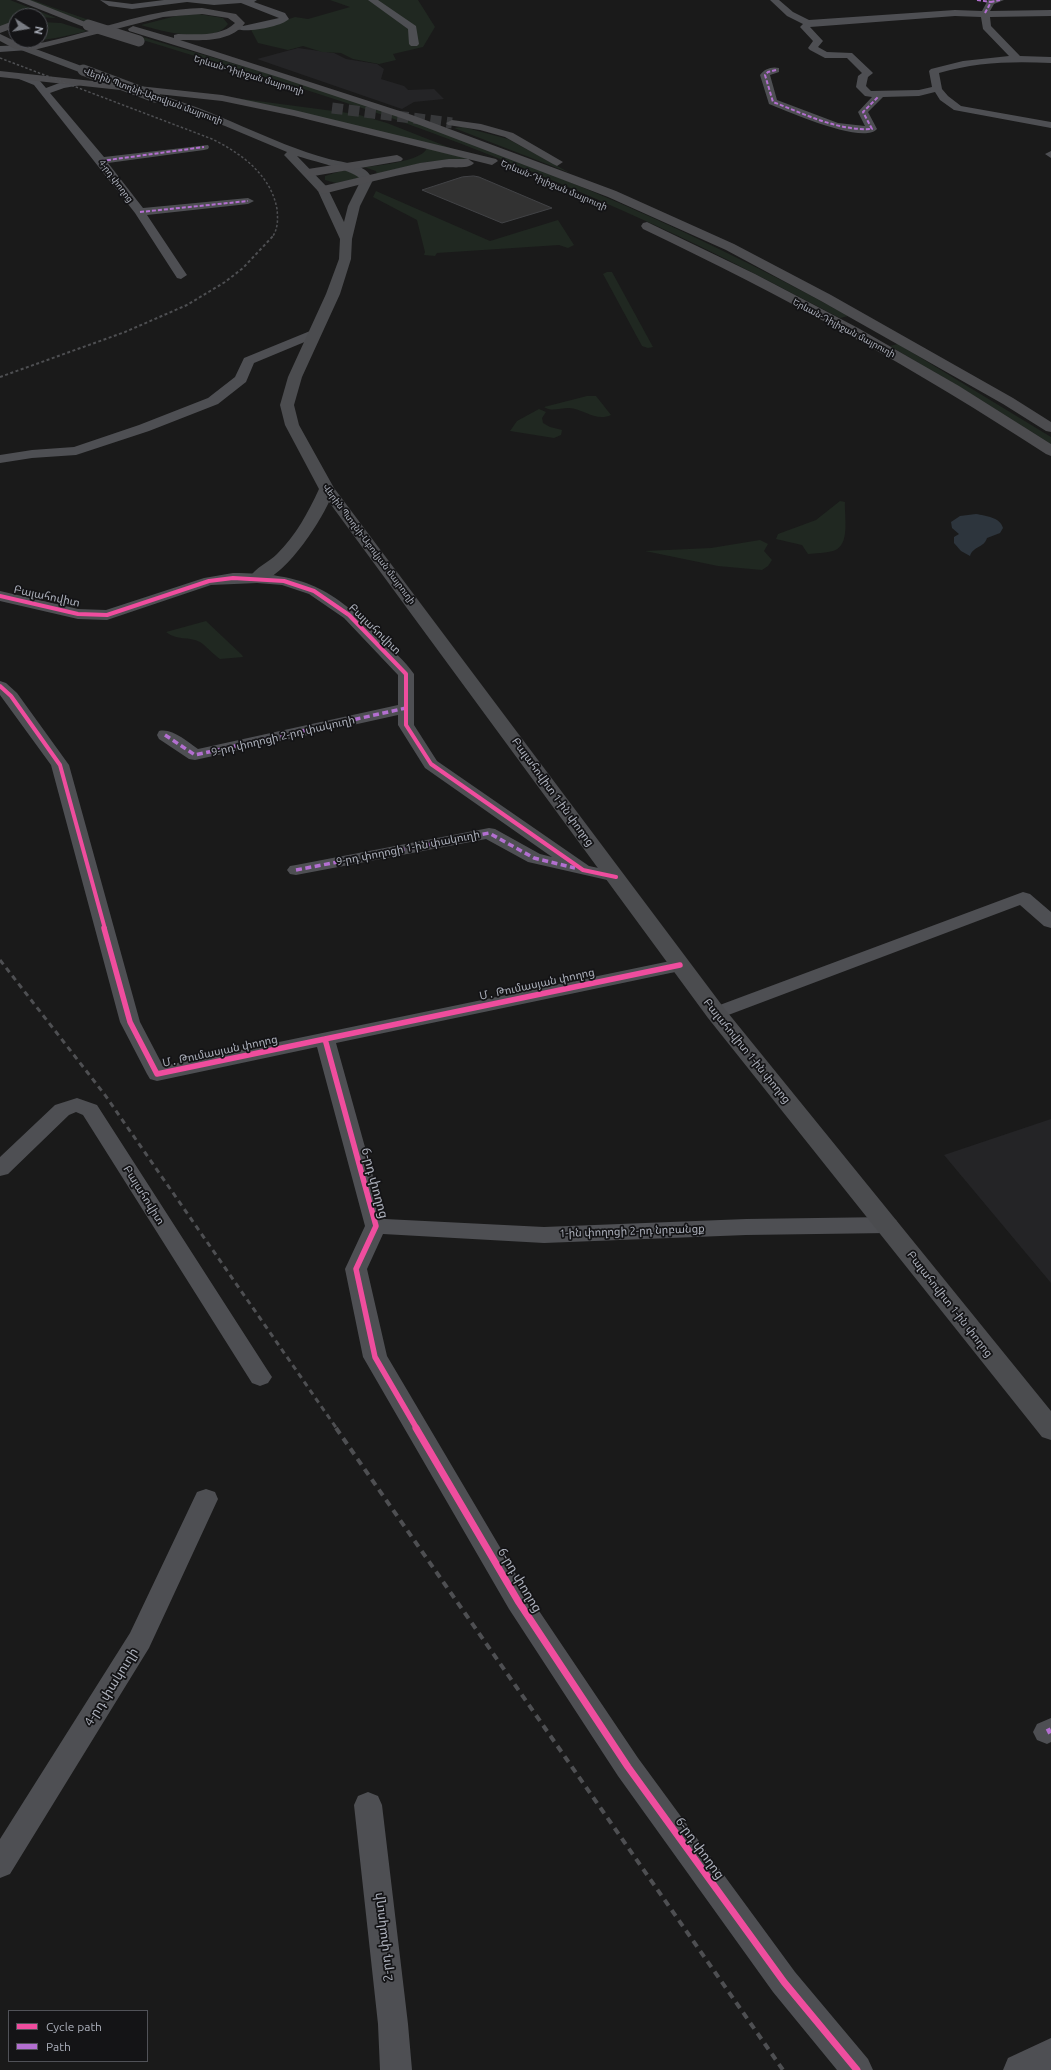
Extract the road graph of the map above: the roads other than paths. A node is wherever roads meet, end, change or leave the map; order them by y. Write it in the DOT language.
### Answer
graph roads {
  1 [pos="21,0"];
  2 [pos="43,0"];
  3 [pos="104,0"];
  4 [pos="179,0"];
  5 [pos="187,0"];
  6 [pos="372,0"];
  7 [pos="774,0"];
  8 [pos="977,0"];
  9 [pos="249,1"];
  10 [pos="995,1"];
  11 [pos="183,11"];
  12 [pos="1051,13"];
  13 [pos="985,14"];
  14 [pos="48,20"];
  15 [pos="86,22"];
  16 [pos="808,23"];
  17 [pos="237,27"];
  18 [pos="143,37"];
  19 [pos="48,43"];
  20 [pos="414,44"];
  21 [pos="25,48"];
  22 [pos="0,49"];
  23 [pos="1016,58"];
  24 [pos="1051,60"];
  25 [pos="776,70"];
  26 [pos="0,71"];
  27 [pos="0,74"];
  28 [pos="22,77"];
  29 [pos="78,83"];
  30 [pos="937,89"];
  31 [pos="44,92"];
  32 [pos="879,96"];
  33 [pos="310,106"];
  34 [pos="452,123"];
  35 [pos="1051,126"];
  36 [pos="418,144"];
  37 [pos="280,146"];
  38 [pos="204,147"];
  39 [pos="101,161"];
  40 [pos="500,166"];
  41 [pos="351,167"];
  42 [pos="308,173"];
  43 [pos="528,175"];
  44 [pos="367,180"];
  45 [pos="322,190"];
  46 [pos="612,194"];
  47 [pos="248,201"];
  48 [pos="140,212"];
  49 [pos="637,222"];
  50 [pos="346,240"];
  51 [pos="181,275"];
  52 [pos="315,333"];
  53 [pos="1051,428"];
  54 [pos="1051,451"];
  55 [pos="0,459"];
  56 [pos="327,489"];
  57 [pos="257,578"];
  58 [pos="0,596"];
  59 [pos="457,662"];
  60 [pos="0,686"];
  61 [pos="406,708"];
  62 [pos="166,735"];
  63 [pos="296,870"];
  64 [pos="583,870"];
  65 [pos="616,877"];
  66 [pos="1051,922"];
  67 [pos="680,965"];
  68 [pos="716,1013"];
  69 [pos="325,1039"];
  70 [pos="0,1169"];
  71 [pos="888,1225"];
  72 [pos="376,1226"];
  73 [pos="260,1377"];
  74 [pos="1051,1430"];
  75 [pos="206,1499"];
  76 [pos="368,1805"];
  77 [pos="0,1865"];
  78 [pos="1051,2054"];
  79 [pos="396,2070"];
  80 [pos="857,2070"];
  81 [pos="1020,2070"];
  1 -- 15 [label="highway, Երևան-Դիլիջան մայրուղի"];
  2 -- 15 [label="highway, Երևան-Դիլիջան մայրուղի"];
  3 -- 4 [label="street"];
  4 -- 5 [label="street"];
  4 -- 11 [label="street"];
  5 -- 9 [label="street"];
  6 -- 20 [label="street"];
  7 -- 16 [label="street"];
  8 -- 10 [label="street"];
  9 -- 17 [label="street"];
  10 -- 13 [label="street"];
  11 -- 17 [label="highway"];
  11 -- 19 [label="highway"];
  12 -- 13 [label="street"];
  13 -- 16 [label="street"];
  13 -- 23 [label="street"];
  14 -- 15 [label="highway"];
  15 -- 18 [label="highway, Երևան-Դիլիջան մայրուղի, bridge"];
  15 -- 18 [label="highway, Երևան-Դիլիջան մայրուղի"];
  16 -- 32 [label="street"];
  17 -- 18 [label="highway"];
  18 -- 40 [label="highway, Երևան-Դիլիջան մայրուղի"];
  18 -- 46 [label="highway, Երևան-Դիլիջան մայրուղի"];
  21 -- 22 [label="street"];
  21 -- 37 [label="main road, Վերին Պտղնի-Աբովյան մայրուղի, bridge"];
  23 -- 24 [label="street"];
  23 -- 30 [label="street"];
  25 -- 32 [label="street"];
  26 -- 33 [label="highway"];
  27 -- 28 [label="highway"];
  28 -- 29 [label="highway"];
  28 -- 31 [label="street, 4-րդ փողոց"];
  29 -- 31 [label="street"];
  29 -- 36 [label="highway"];
  30 -- 32 [label="street"];
  30 -- 35 [label="street"];
  31 -- 39 [label="street, 4-րդ փողոց"];
  34 -- 46 [label="highway"];
  36 -- 40 [label="highway"];
  36 -- 41 [label="highway"];
  37 -- 41 [label="main road, Վերին Պտղնի-Աբովյան մայրուղի"];
  37 -- 42 [label="main road, Վերին Պտղնի-Աբովյան մայրուղի"];
  38 -- 39 [label="street"];
  39 -- 48 [label="street, 4-րդ փողոց"];
  40 -- 43 [label="highway, Երևան-Դիլիջան մայրուղի"];
  40 -- 44 [label="highway"];
  41 -- 42 [label="highway"];
  41 -- 44 [label="main road, Վերին Պտղնի-Աբովյան մայրուղի"];
  42 -- 45 [label="main road, Վերին Պտղնի-Աբովյան մայրուղի"];
  44 -- 45 [label="highway"];
  44 -- 50 [label="main road, Վերին Պտղնի-Աբովյան մայրուղի"];
  45 -- 50 [label="main road, Վերին Պտղնի-Աբովյան մայրուղի"];
  46 -- 53 [label="highway, Երևան-Դիլիջան մայրուղի"];
  47 -- 48 [label="street"];
  48 -- 51 [label="street, 4-րդ փողոց"];
  49 -- 54 [label="highway, Երևան-Դիլիջան մայրուղի"];
  50 -- 52 [label="main road, Վերին Պտղնի-Աբովյան մայրուղի"];
  52 -- 55 [label="street"];
  52 -- 56 [label="main road, Վերին Պտղնի-Աբովյան մայրուղի"];
  56 -- 57 [label="main road"];
  56 -- 59 [label="main road, Վերին Պտղնի-Աբովյան մայրուղի"];
  57 -- 58 [label="street, Բալահովիտ"];
  57 -- 61 [label="street, Բալահովիտ"];
  59 -- 65 [label="main road, Բալահովիտ 1-ին փողոց"];
  60 -- 69 [label="street, Մ․ Թումասյան փողոց"];
  61 -- 62 [label="street, 9-րդ փողոցի 2-րդ փակուղի"];
  61 -- 64 [label="street, Բալահովիտ"];
  63 -- 64 [label="street, 9-րդ փողոցի 1-ին փակուղի"];
  64 -- 65 [label="street, Բալահովիտ"];
  65 -- 67 [label="main road, Բալահովիտ 1-ին փողոց"];
  66 -- 68 [label="street"];
  67 -- 68 [label="main road, Բալահովիտ 1-ին փողոց"];
  67 -- 69 [label="street, Մ․ Թումասյան փողոց"];
  68 -- 71 [label="main road, Բալահովիտ 1-ին փողոց"];
  69 -- 72 [label="street, 6-րդ փողոց"];
  70 -- 73 [label="street, Բալահովիտ"];
  71 -- 72 [label="street, 1-ին փողոցի 2-րդ նրբանցք"];
  71 -- 74 [label="main road, Բալահովիտ 1-ին փողոց"];
  72 -- 80 [label="street, 6-րդ փողոց"];
  75 -- 77 [label="street, 4-րդ փակուղի"];
  76 -- 79 [label="street, 2-րդ փակուղի"];
  78 -- 81 [label="street"];
}
